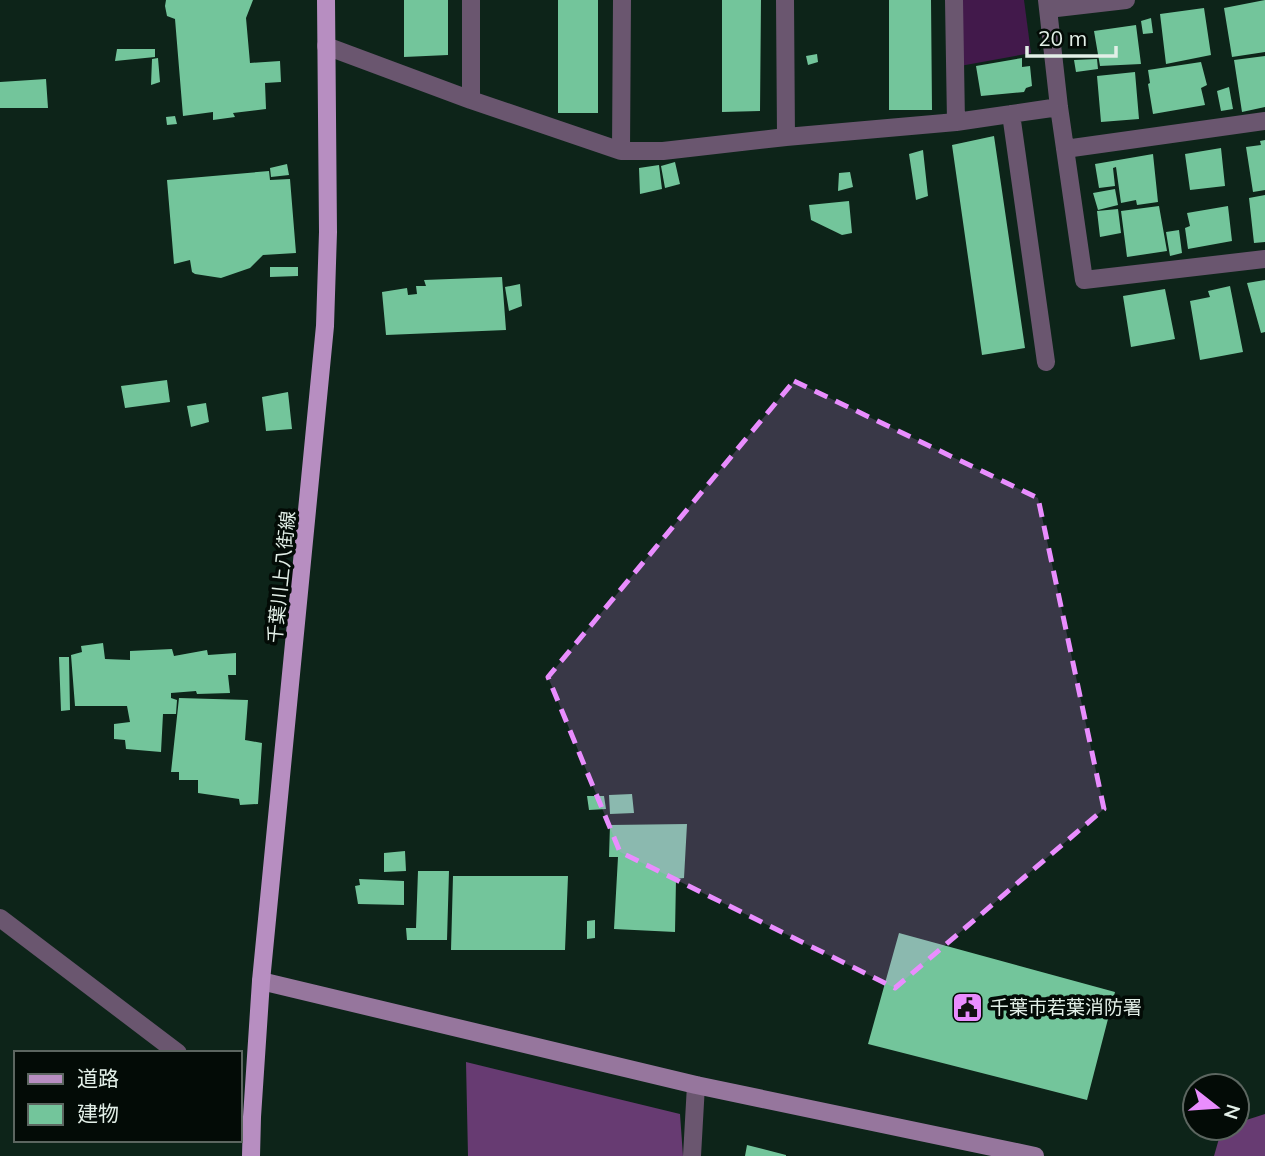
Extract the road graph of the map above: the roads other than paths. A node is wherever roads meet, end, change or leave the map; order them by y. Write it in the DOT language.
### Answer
graph roads {
  1 [pos="326,0"];
  2 [pos="471,0"];
  3 [pos="622,0"];
  4 [pos="785,0"];
  5 [pos="954,0"];
  6 [pos="1126,0"];
  7 [pos="1048,5"];
  8 [pos="326,46"];
  9 [pos="471,100"];
  10 [pos="1059,107"];
  11 [pos="1011,114"];
  12 [pos="1265,121"];
  13 [pos="956,122"];
  14 [pos="786,137"];
  15 [pos="1065,149"];
  16 [pos="621,151"];
  17 [pos="1265,259"];
  18 [pos="1046,362"];
  19 [pos="0,918"];
  20 [pos="261,981"];
  21 [pos="175,1051"];
  22 [pos="696,1085"];
  23 [pos="246,1111"];
  24 [pos="251,1156"];
  25 [pos="692,1156"];
  26 [pos="1035,1156"];
  1 -- 8 [label="main road, 千葉川上八街線"];
  2 -- 9 [label="street"];
  3 -- 16 [label="street"];
  4 -- 14 [label="street"];
  5 -- 13 [label="street"];
  6 -- 7 [label="street"];
  7 -- 10 [label="street"];
  8 -- 9 [label="street"];
  8 -- 20 [label="main road, 千葉川上八街線"];
  9 -- 16 [label="street"];
  10 -- 11 [label="street"];
  10 -- 15 [label="street"];
  11 -- 13 [label="street"];
  11 -- 18 [label="street"];
  12 -- 15 [label="street"];
  13 -- 14 [label="street"];
  14 -- 16 [label="street"];
  15 -- 17 [label="street"];
  19 -- 21 [label="street"];
  20 -- 22 [label="street"];
  20 -- 23 [label="main road, 千葉川上八街線"];
  22 -- 25 [label="street"];
  22 -- 26 [label="street"];
  23 -- 24 [label="main road, 千葉川上八街線"];
}
